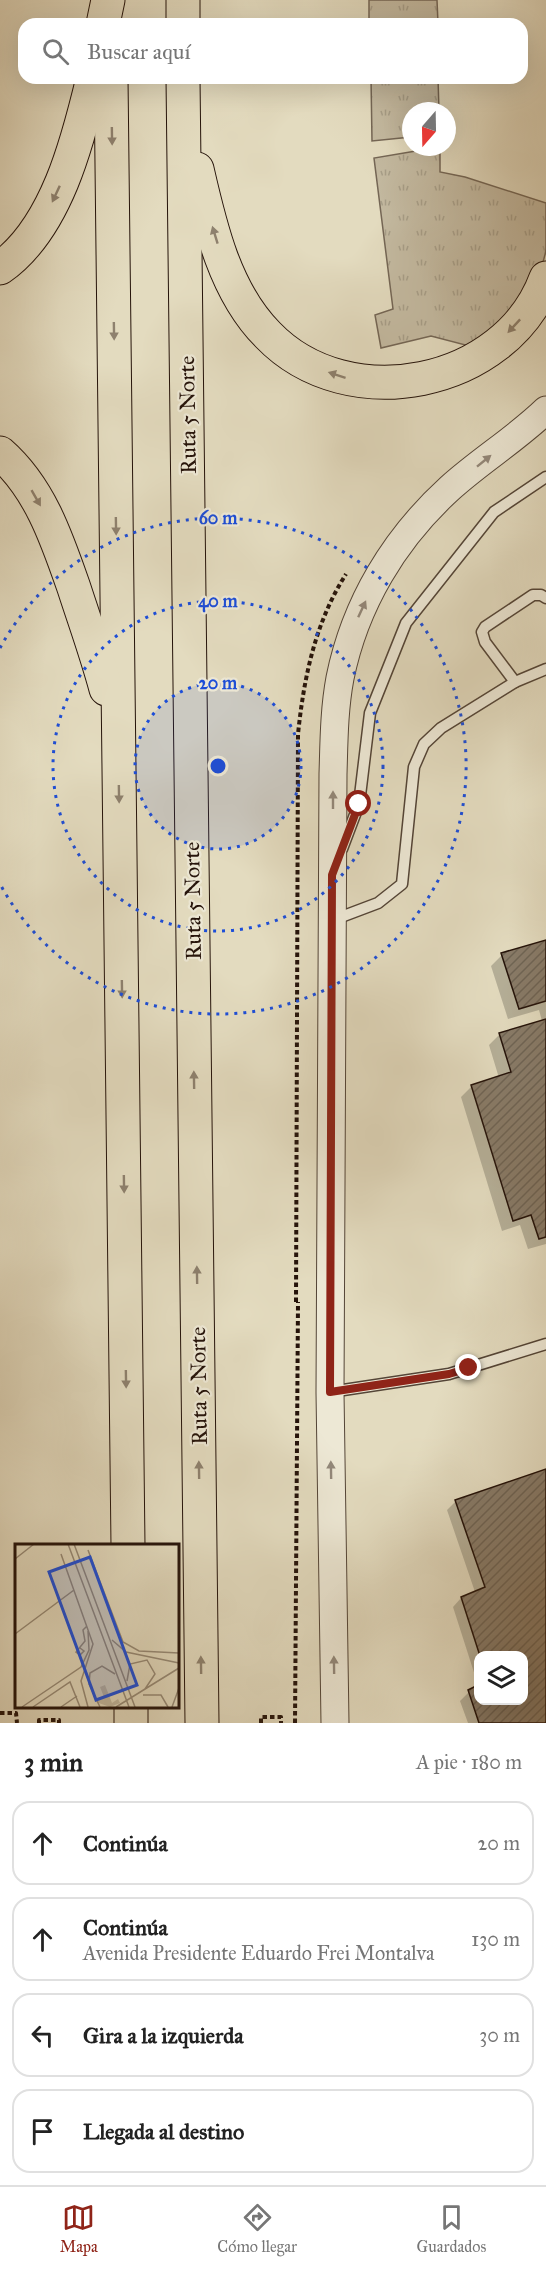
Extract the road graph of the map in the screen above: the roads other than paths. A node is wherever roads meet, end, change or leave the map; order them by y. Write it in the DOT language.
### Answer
graph roads {
  1 [pos="109,0"];
  2 [pos="183,0"];
  3 [pos="104,18"];
  4 [pos="110,18"];
  5 [pos="183,18"];
  6 [pos="91,84"];
  7 [pos="111,84"];
  8 [pos="184,84"];
  9 [pos="185,84"];
  10 [pos="0,268"];
  11 [pos="546,278"];
  12 [pos="546,410"];
  13 [pos="0,453"];
  14 [pos="546,477"];
  15 [pos="546,598"];
  16 [pos="546,669"];
  17 [pos="514,682"];
  18 [pos="119,736"];
  19 [pos="332,875"];
  20 [pos="332,920"];
  21 [pos="546,1344"];
  22 [pos="330,1392"];
  23 [pos="129,1544"];
  24 [pos="130,1708"];
  25 [pos="131,1723"];
  26 [pos="202,1723"];
  27 [pos="335,1723"];
  1 -- 3 [label="highway"];
  1 -- 4 [label="highway"];
  2 -- 5 [label="highway"];
  6 -- 10 [label="highway, one-way"];
  7 -- 18 [label="highway, one-way"];
  26 -- 8 [label="highway, Ruta 5 Norte, one-way"];
  11 -- 9 [label="highway, one-way"];
  19 -- 12 [label="street, one-way"];
  13 -- 18 [label="highway, one-way"];
  14 -- 19 [label="lane"];
  15 -- 17 [label="lane"];
  16 -- 17 [label="lane"];
  17 -- 20 [label="lane"];
  18 -- 23 [label="highway, one-way"];
  19 -- 20 [label="street"];
  20 -- 22 [label="street"];
  21 -- 22 [label="lane"];
  27 -- 22 [label="street, one-way"];
  24 -- 25 [label="highway"];
}
